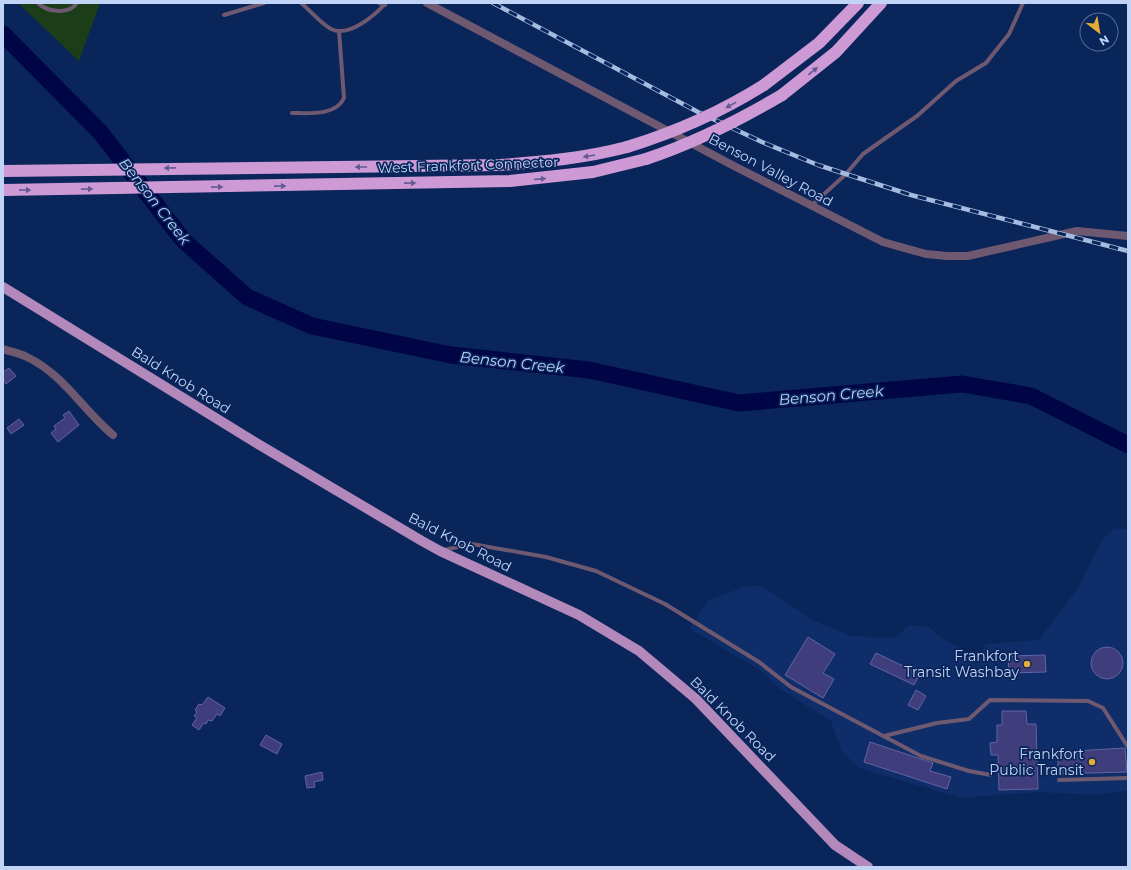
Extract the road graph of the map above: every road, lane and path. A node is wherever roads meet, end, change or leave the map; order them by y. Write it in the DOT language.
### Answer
graph roads {
  1 [pos="38,3"];
  2 [pos="77,3"];
  3 [pos="264,3"];
  4 [pos="300,3"];
  5 [pos="379,3"];
  6 [pos="426,3"];
  7 [pos="858,3"];
  8 [pos="881,3"];
  9 [pos="1023,3"];
  10 [pos="385,4"];
  11 [pos="224,15"];
  12 [pos="339,31"];
  13 [pos="292,114"];
  14 [pos="3,171"];
  15 [pos="3,190"];
  16 [pos="812,206"];
  17 [pos="1128,236"];
  18 [pos="3,287"];
  19 [pos="3,349"];
  20 [pos="113,435"];
  21 [pos="440,551"];
  22 [pos="884,736"];
  23 [pos="1128,747"];
  24 [pos="991,775"];
  25 [pos="1128,778"];
  26 [pos="1059,780"];
  27 [pos="868,867"];
  1 -- 2 [label="lane"];
  3 -- 11 [label="lane"];
  4 -- 12 [label="lane"];
  5 -- 10 [label="lane"];
  6 -- 16 [label="street, Benson Valley Road"];
  7 -- 14 [label="highway, West Frankfort Connector, one-way, bridge"];
  15 -- 8 [label="highway, West Frankfort Connector, one-way, bridge"];
  9 -- 16 [label="lane"];
  10 -- 12 [label="lane"];
  12 -- 13 [label="lane"];
  16 -- 17 [label="street, Benson Valley Road"];
  18 -- 21 [label="main road, Bald Knob Road"];
  19 -- 20 [label="street"];
  21 -- 22 [label="lane"];
  21 -- 27 [label="main road, Bald Knob Road"];
  22 -- 23 [label="lane"];
  22 -- 24 [label="lane"];
  25 -- 26 [label="lane"];
}
